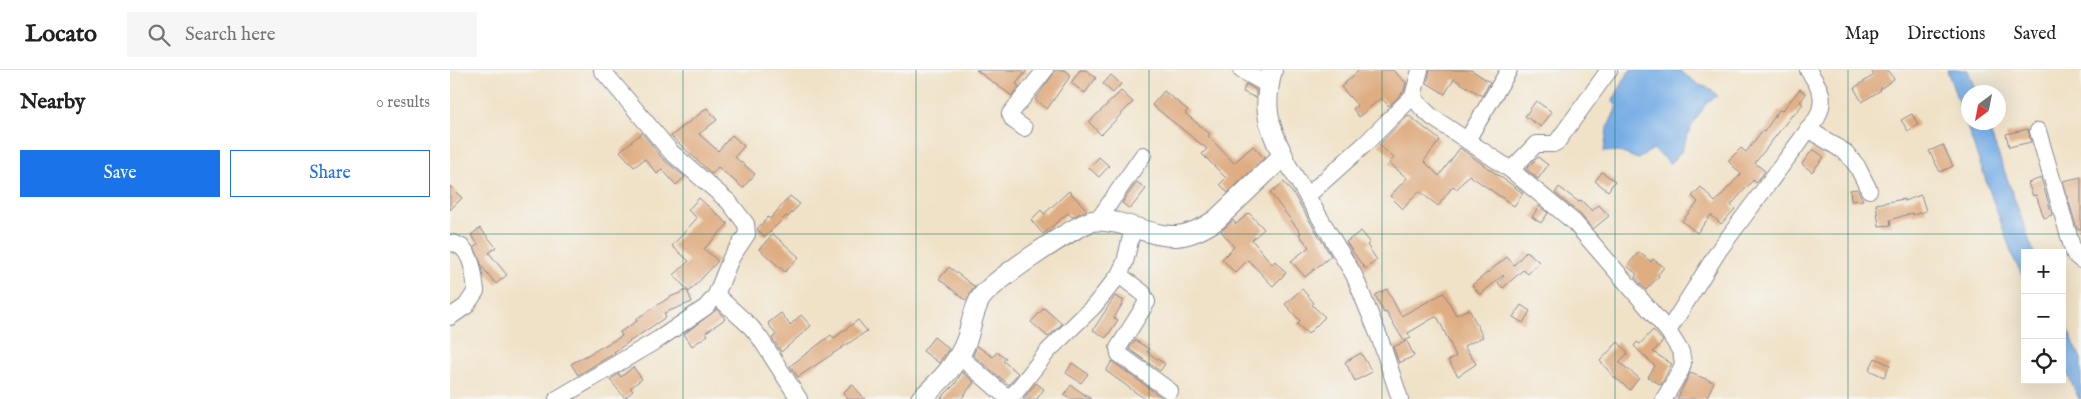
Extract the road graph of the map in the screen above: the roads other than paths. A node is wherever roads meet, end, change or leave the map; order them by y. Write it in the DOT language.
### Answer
graph roads {
  1 [pos="602,70"];
  2 [pos="1045,70"];
  3 [pos="1241,70"];
  4 [pos="1420,70"];
  5 [pos="1509,70"];
  6 [pos="1609,70"];
  7 [pos="1808,70"];
  8 [pos="1270,78"];
  9 [pos="1414,96"];
  10 [pos="1024,128"];
  11 [pos="1808,129"];
  12 [pos="2038,131"];
  13 [pos="1467,140"];
  14 [pos="1143,155"];
  15 [pos="1283,156"];
  16 [pos="1510,170"];
  17 [pos="1870,190"];
  18 [pos="1307,196"];
  19 [pos="1098,220"];
  20 [pos="1133,228"];
  21 [pos="450,243"];
  22 [pos="2081,260"];
  23 [pos="1119,275"];
  24 [pos="716,295"];
  25 [pos="450,316"];
  26 [pos="1668,331"];
  27 [pos="959,356"];
  28 [pos="1170,391"];
  29 [pos="931,396"];
  30 [pos="557,399"];
  31 [pos="799,399"];
  32 [pos="1400,399"];
  33 [pos="1664,399"];
  1 -- 24 [label="street"];
  2 -- 10 [label="street"];
  3 -- 8 [label="street"];
  4 -- 9 [label="street"];
  5 -- 13 [label="street"];
  6 -- 16 [label="street"];
  7 -- 11 [label="street"];
  8 -- 15 [label="street"];
  9 -- 13 [label="street"];
  9 -- 18 [label="street"];
  11 -- 17 [label="street"];
  11 -- 26 [label="street"];
  12 -- 22 [label="street"];
  13 -- 16 [label="street"];
  14 -- 19 [label="street"];
  15 -- 18 [label="street"];
  15 -- 20 [label="street"];
  16 -- 26 [label="street"];
  18 -- 32 [label="street"];
  19 -- 20 [label="street"];
  19 -- 27 [label="street"];
  20 -- 23 [label="street"];
  21 -- 25 [label="street"];
  23 -- 27 [label="street"];
  23 -- 28 [label="street"];
  24 -- 30 [label="street"];
  24 -- 31 [label="street"];
  26 -- 33 [label="street"];
  27 -- 29 [label="street"];
}
